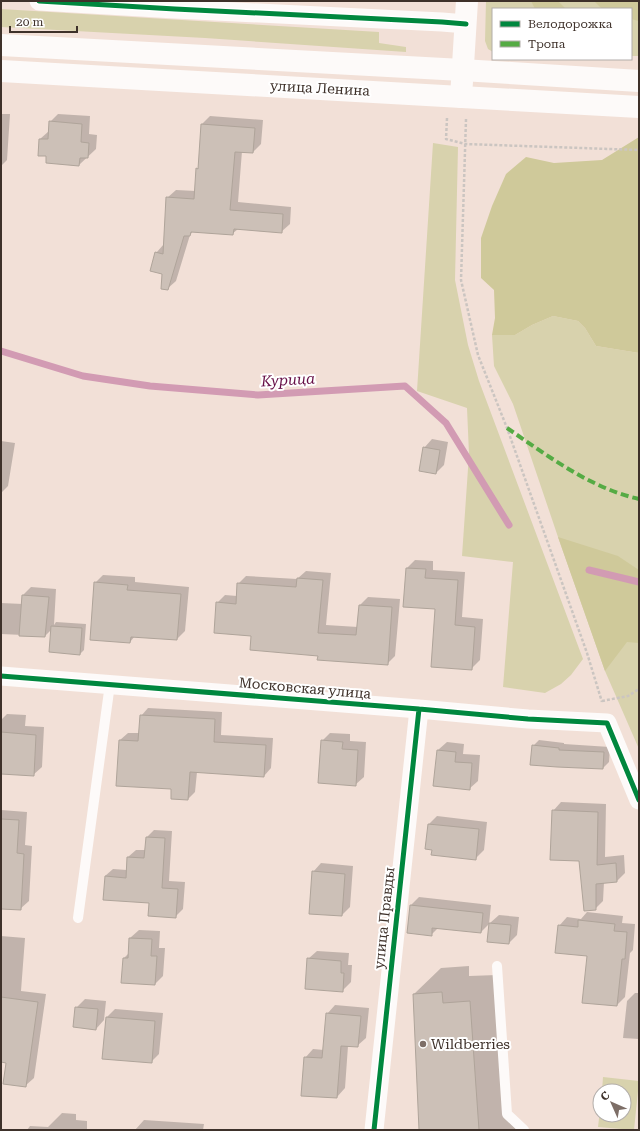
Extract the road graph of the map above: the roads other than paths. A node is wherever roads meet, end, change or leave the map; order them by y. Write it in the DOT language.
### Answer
graph roads {
  1 [pos="39,1"];
  2 [pos="467,1"];
  3 [pos="175,5"];
  4 [pos="466,24"];
  5 [pos="1,45"];
  6 [pos="462,70"];
  7 [pos="1,71"];
  8 [pos="639,81"];
  9 [pos="463,106"];
  10 [pos="639,107"];
  11 [pos="1,676"];
  12 [pos="110,684"];
  13 [pos="419,709"];
  14 [pos="639,800"];
  15 [pos="78,918"];
  16 [pos="497,966"];
  17 [pos="374,1130"];
  18 [pos="524,1130"];
  1 -- 3 [label="street"];
  2 -- 4 [label="main road"];
  3 -- 4 [label="street"];
  4 -- 6 [label="main road"];
  5 -- 6 [label="main road, улица Ленина"];
  6 -- 8 [label="main road, улица Ленина"];
  6 -- 9 [label="main road"];
  7 -- 9 [label="main road, улица Ленина"];
  9 -- 10 [label="main road, улица Ленина"];
  11 -- 12 [label="street, Московская улица"];
  12 -- 13 [label="street, Московская улица"];
  12 -- 15 [label="lane"];
  13 -- 14 [label="street, Московская улица"];
  13 -- 17 [label="street, улица Правды"];
  16 -- 18 [label="lane"];
}
